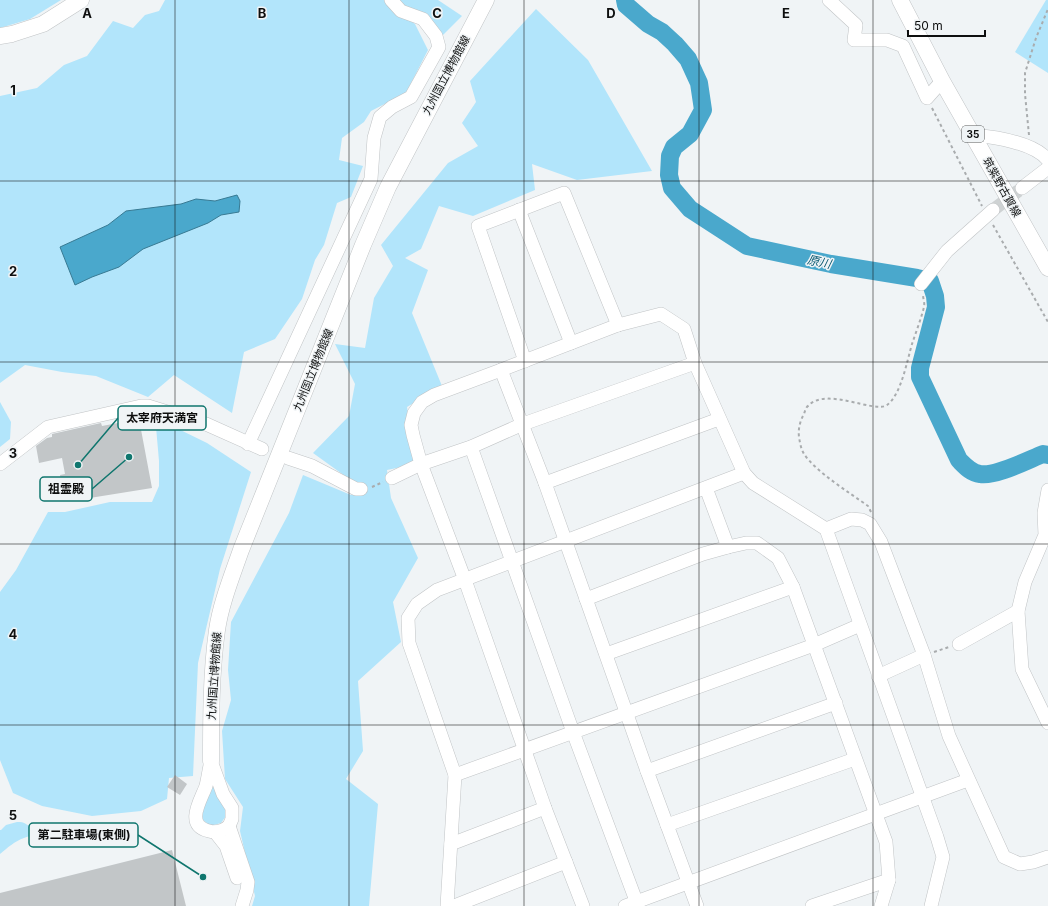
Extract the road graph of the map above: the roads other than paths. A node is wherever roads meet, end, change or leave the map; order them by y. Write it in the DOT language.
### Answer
graph roads {
  1 [pos="81,0"];
  2 [pos="391,0"];
  3 [pos="486,0"];
  4 [pos="829,0"];
  5 [pos="900,0"];
  6 [pos="0,36"];
  7 [pos="942,80"];
  8 [pos="974,135"];
  9 [pos="1048,160"];
  10 [pos="1048,168"];
  11 [pos="1022,188"];
  12 [pos="519,210"];
  13 [pos="990,212"];
  14 [pos="1048,268"];
  15 [pos="921,284"];
  16 [pos="618,325"];
  17 [pos="571,343"];
  18 [pos="525,361"];
  19 [pos="695,363"];
  20 [pos="501,370"];
  21 [pos="719,419"];
  22 [pos="523,424"];
  23 [pos="248,444"];
  24 [pos="471,447"];
  25 [pos="262,449"];
  26 [pos="288,458"];
  27 [pos="0,464"];
  28 [pos="421,464"];
  29 [pos="744,473"];
  30 [pos="392,478"];
  31 [pos="545,483"];
  32 [pos="706,488"];
  33 [pos="361,489"];
  34 [pos="1048,490"];
  35 [pos="826,529"];
  36 [pos="565,541"];
  37 [pos="728,547"];
  38 [pos="513,562"];
  39 [pos="465,580"];
  40 [pos="793,587"];
  41 [pos="586,599"];
  42 [pos="1018,611"];
  43 [pos="860,625"];
  44 [pos="960,644"];
  45 [pos="814,645"];
  46 [pos="606,654"];
  47 [pos="924,655"];
  48 [pos="878,676"];
  49 [pos="836,703"];
  50 [pos="628,713"];
  51 [pos="1048,723"];
  52 [pos="573,732"];
  53 [pos="525,750"];
  54 [pos="855,759"];
  55 [pos="210,761"];
  56 [pos="647,771"];
  57 [pos="455,775"];
  58 [pos="968,780"];
  59 [pos="922,796"];
  60 [pos="545,808"];
  61 [pos="876,813"];
  62 [pos="667,825"];
  63 [pos="229,826"];
  64 [pos="215,832"];
  65 [pos="451,844"];
  66 [pos="1048,857"];
  67 [pos="566,862"];
  68 [pos="889,880"];
  69 [pos="689,882"];
  70 [pos="633,905"];
  71 [pos="238,906"];
  72 [pos="242,906"];
  73 [pos="447,906"];
  74 [pos="454,906"];
  75 [pos="583,906"];
  76 [pos="697,906"];
  77 [pos="812,906"];
  78 [pos="881,906"];
  79 [pos="931,906"];
  1 -- 6 [label="main road"];
  2 -- 23 [label="street"];
  3 -- 55 [label="main road, 九州国立博物館線"];
  4 -- 7 [label="street"];
  5 -- 7 [label="main road, 筑紫野古賀線 / 35"];
  7 -- 8 [label="main road, 筑紫野古賀線 / 35"];
  8 -- 9 [label="street"];
  8 -- 14 [label="main road, 筑紫野古賀線 / 35"];
  10 -- 11 [label="street"];
  12 -- 16 [label="street"];
  12 -- 17 [label="street"];
  12 -- 18 [label="street"];
  13 -- 15 [label="street"];
  16 -- 17 [label="street"];
  16 -- 19 [label="street"];
  17 -- 18 [label="street"];
  18 -- 20 [label="street"];
  19 -- 21 [label="street"];
  19 -- 22 [label="street"];
  20 -- 22 [label="street"];
  20 -- 28 [label="street"];
  21 -- 29 [label="street"];
  21 -- 31 [label="street"];
  22 -- 24 [label="street"];
  22 -- 31 [label="street"];
  23 -- 25 [label="street"];
  23 -- 27 [label="street"];
  24 -- 28 [label="street"];
  24 -- 38 [label="street"];
  26 -- 33 [label="street"];
  28 -- 30 [label="street"];
  28 -- 39 [label="street"];
  29 -- 32 [label="street"];
  29 -- 35 [label="street"];
  31 -- 36 [label="street"];
  32 -- 36 [label="street"];
  32 -- 37 [label="street"];
  34 -- 42 [label="street"];
  35 -- 43 [label="street"];
  35 -- 47 [label="street"];
  36 -- 38 [label="street"];
  36 -- 41 [label="street"];
  37 -- 40 [label="street"];
  37 -- 41 [label="street"];
  38 -- 39 [label="street"];
  38 -- 52 [label="street"];
  39 -- 53 [label="street"];
  39 -- 57 [label="street"];
  40 -- 45 [label="street"];
  40 -- 46 [label="street"];
  41 -- 46 [label="street"];
  42 -- 44 [label="street"];
  42 -- 51 [label="street"];
  43 -- 45 [label="street"];
  43 -- 48 [label="street"];
  45 -- 49 [label="street"];
  45 -- 50 [label="street"];
  46 -- 50 [label="street"];
  47 -- 48 [label="street"];
  47 -- 58 [label="street"];
  48 -- 59 [label="street"];
  49 -- 54 [label="street"];
  49 -- 56 [label="street"];
  50 -- 52 [label="street"];
  50 -- 56 [label="street"];
  52 -- 53 [label="street"];
  52 -- 70 [label="street"];
  53 -- 57 [label="street"];
  53 -- 60 [label="street"];
  54 -- 61 [label="street"];
  54 -- 62 [label="street"];
  55 -- 63 [label="street"];
  55 -- 64 [label="street"];
  56 -- 62 [label="street"];
  57 -- 65 [label="street"];
  58 -- 59 [label="street"];
  58 -- 66 [label="street"];
  59 -- 61 [label="street"];
  59 -- 79 [label="street"];
  60 -- 65 [label="street"];
  60 -- 67 [label="street"];
  61 -- 68 [label="street"];
  61 -- 69 [label="street"];
  62 -- 69 [label="street"];
  63 -- 64 [label="street"];
  63 -- 72 [label="street"];
  64 -- 71 [label="street"];
  65 -- 73 [label="street"];
  67 -- 74 [label="street"];
  67 -- 75 [label="street"];
  68 -- 77 [label="street"];
  68 -- 78 [label="street"];
  69 -- 70 [label="street"];
  69 -- 76 [label="street"];
}
